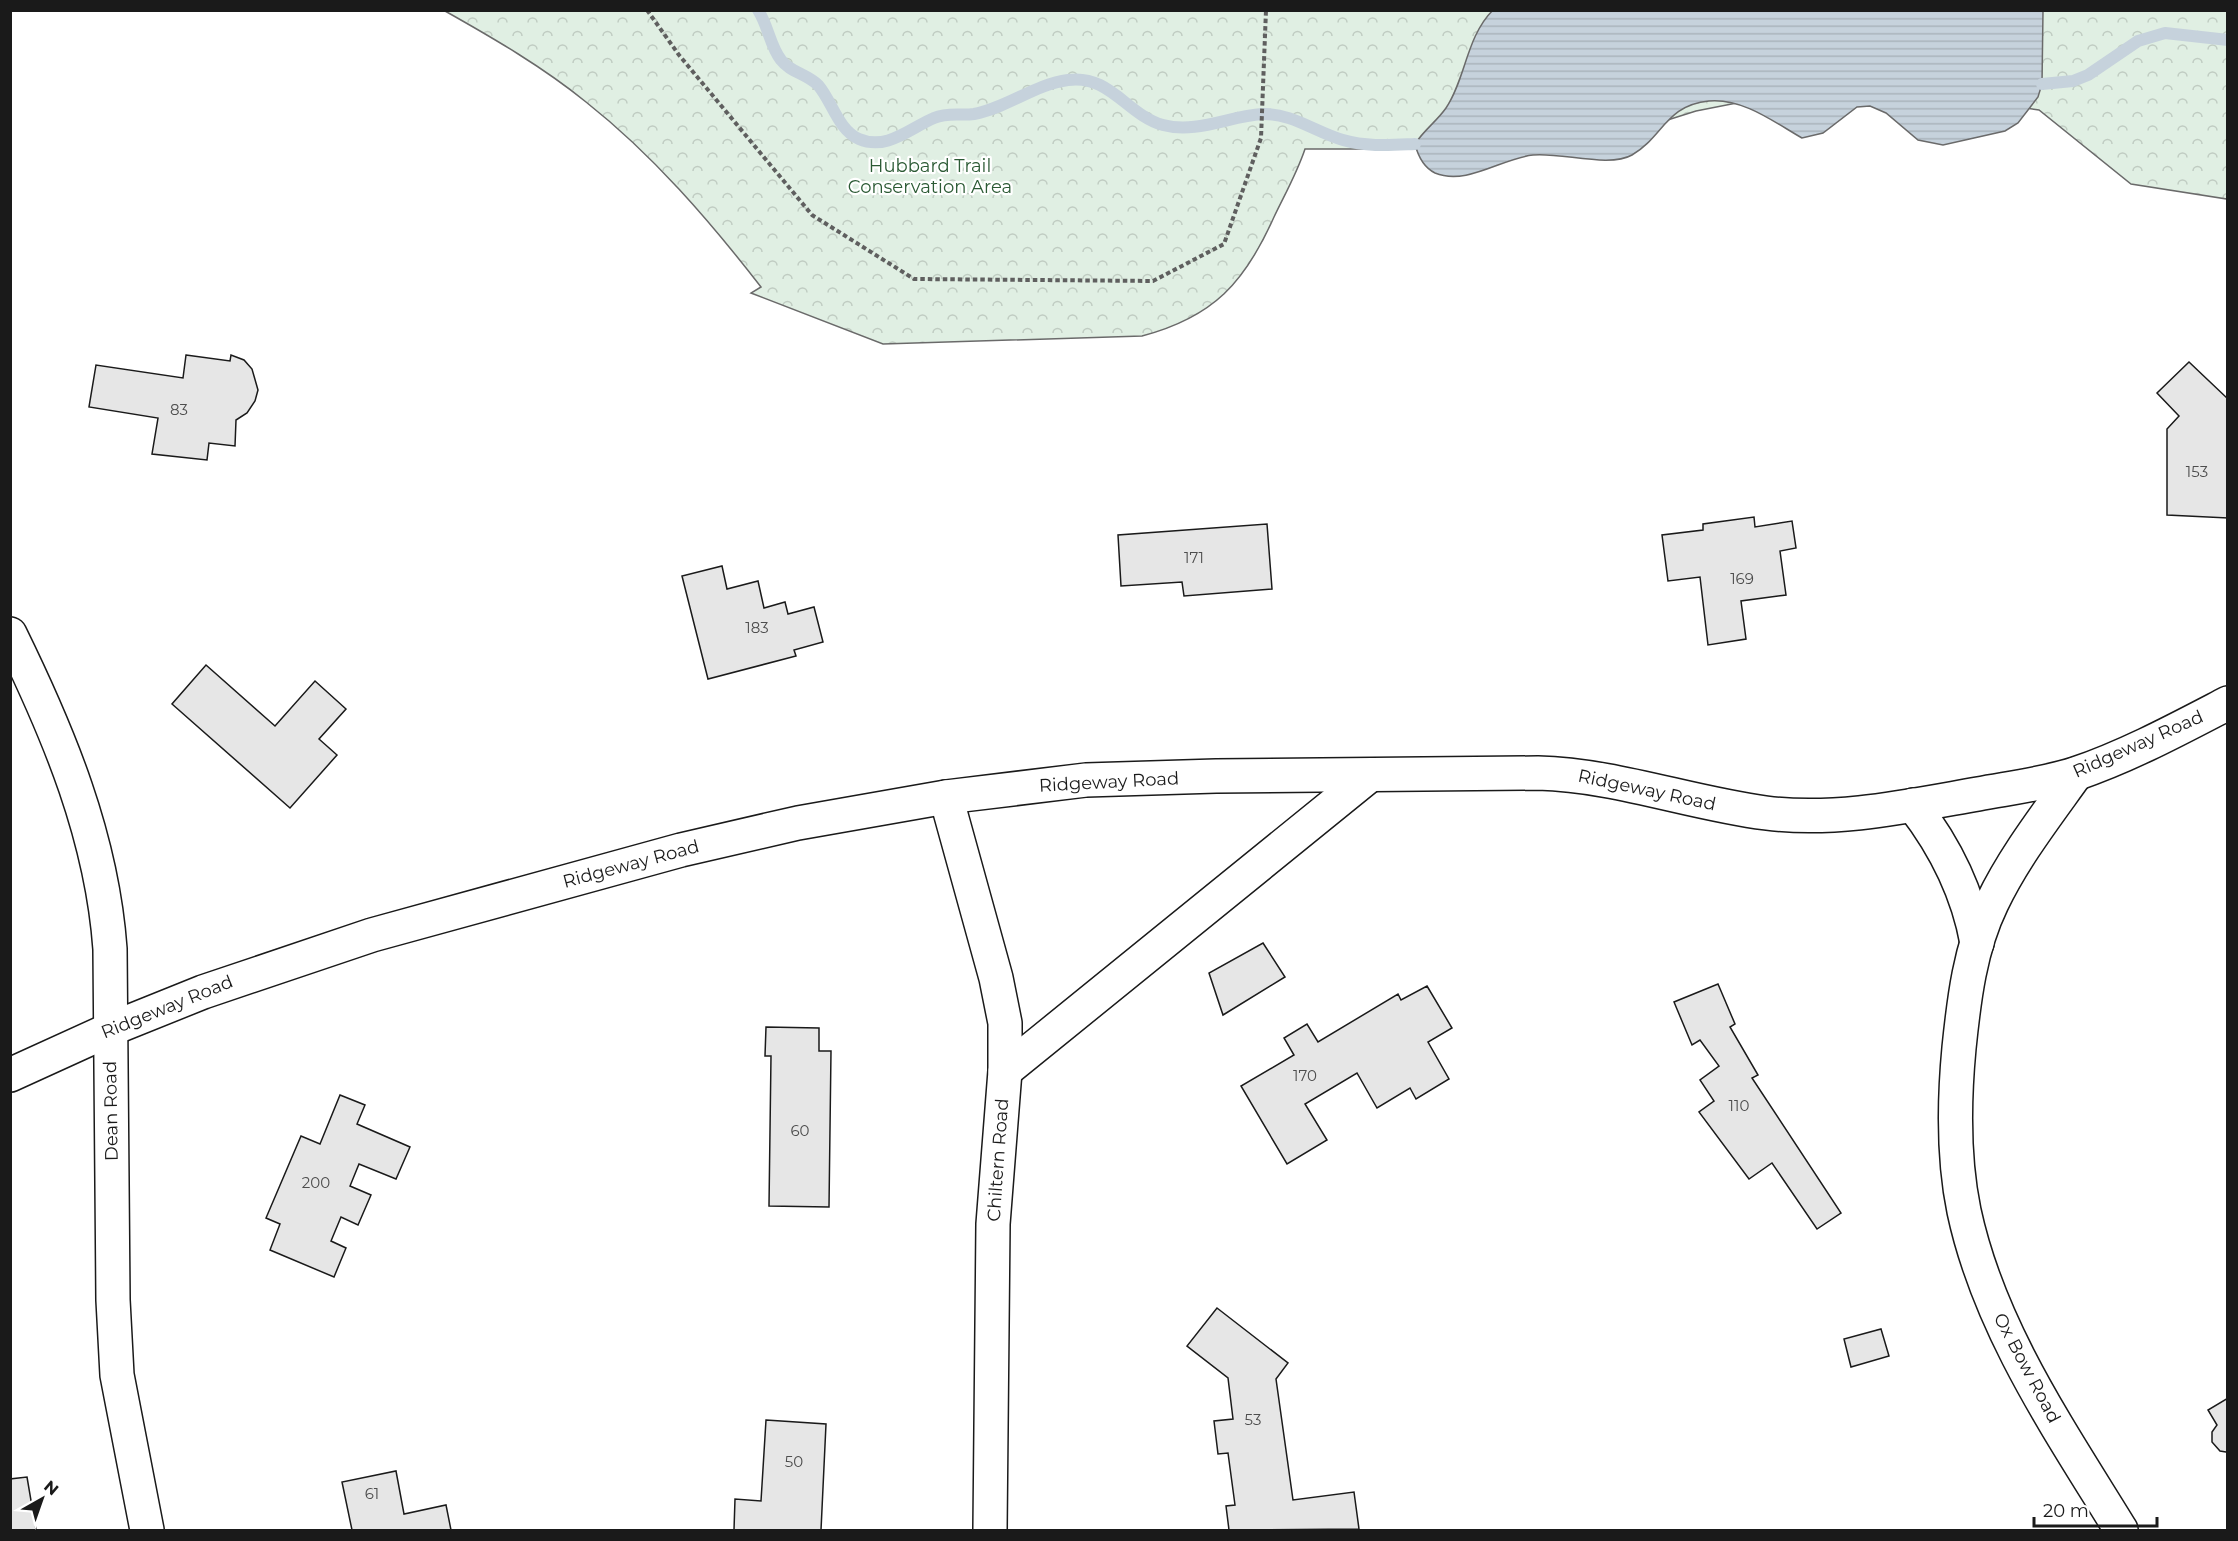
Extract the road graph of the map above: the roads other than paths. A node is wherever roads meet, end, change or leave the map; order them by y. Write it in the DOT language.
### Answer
graph roads {
  1 [pos="10,634"];
  2 [pos="2228,703"];
  3 [pos="2076,774"];
  4 [pos="1370,776"];
  5 [pos="946,797"];
  6 [pos="1912,806"];
  7 [pos="1977,943"];
  8 [pos="111,1029"];
  9 [pos="1005,1071"];
  10 [pos="10,1075"];
  11 [pos="147,1530"];
  12 [pos="990,1530"];
  13 [pos="2121,1530"];
  1 -- 8 [label="street, Dean Road"];
  2 -- 3 [label="street, Ridgeway Road"];
  3 -- 6 [label="street, Ridgeway Road"];
  3 -- 7 [label="street, Ox Bow Road"];
  4 -- 5 [label="street, Ridgeway Road"];
  4 -- 6 [label="street, Ridgeway Road"];
  4 -- 9 [label="street"];
  5 -- 8 [label="street, Ridgeway Road"];
  5 -- 9 [label="street, Chiltern Road"];
  6 -- 7 [label="street, Ox Bow Road"];
  7 -- 13 [label="street, Ox Bow Road"];
  8 -- 10 [label="street, Ridgeway Road"];
  8 -- 11 [label="street, Dean Road"];
  9 -- 12 [label="street, Chiltern Road"];
}
